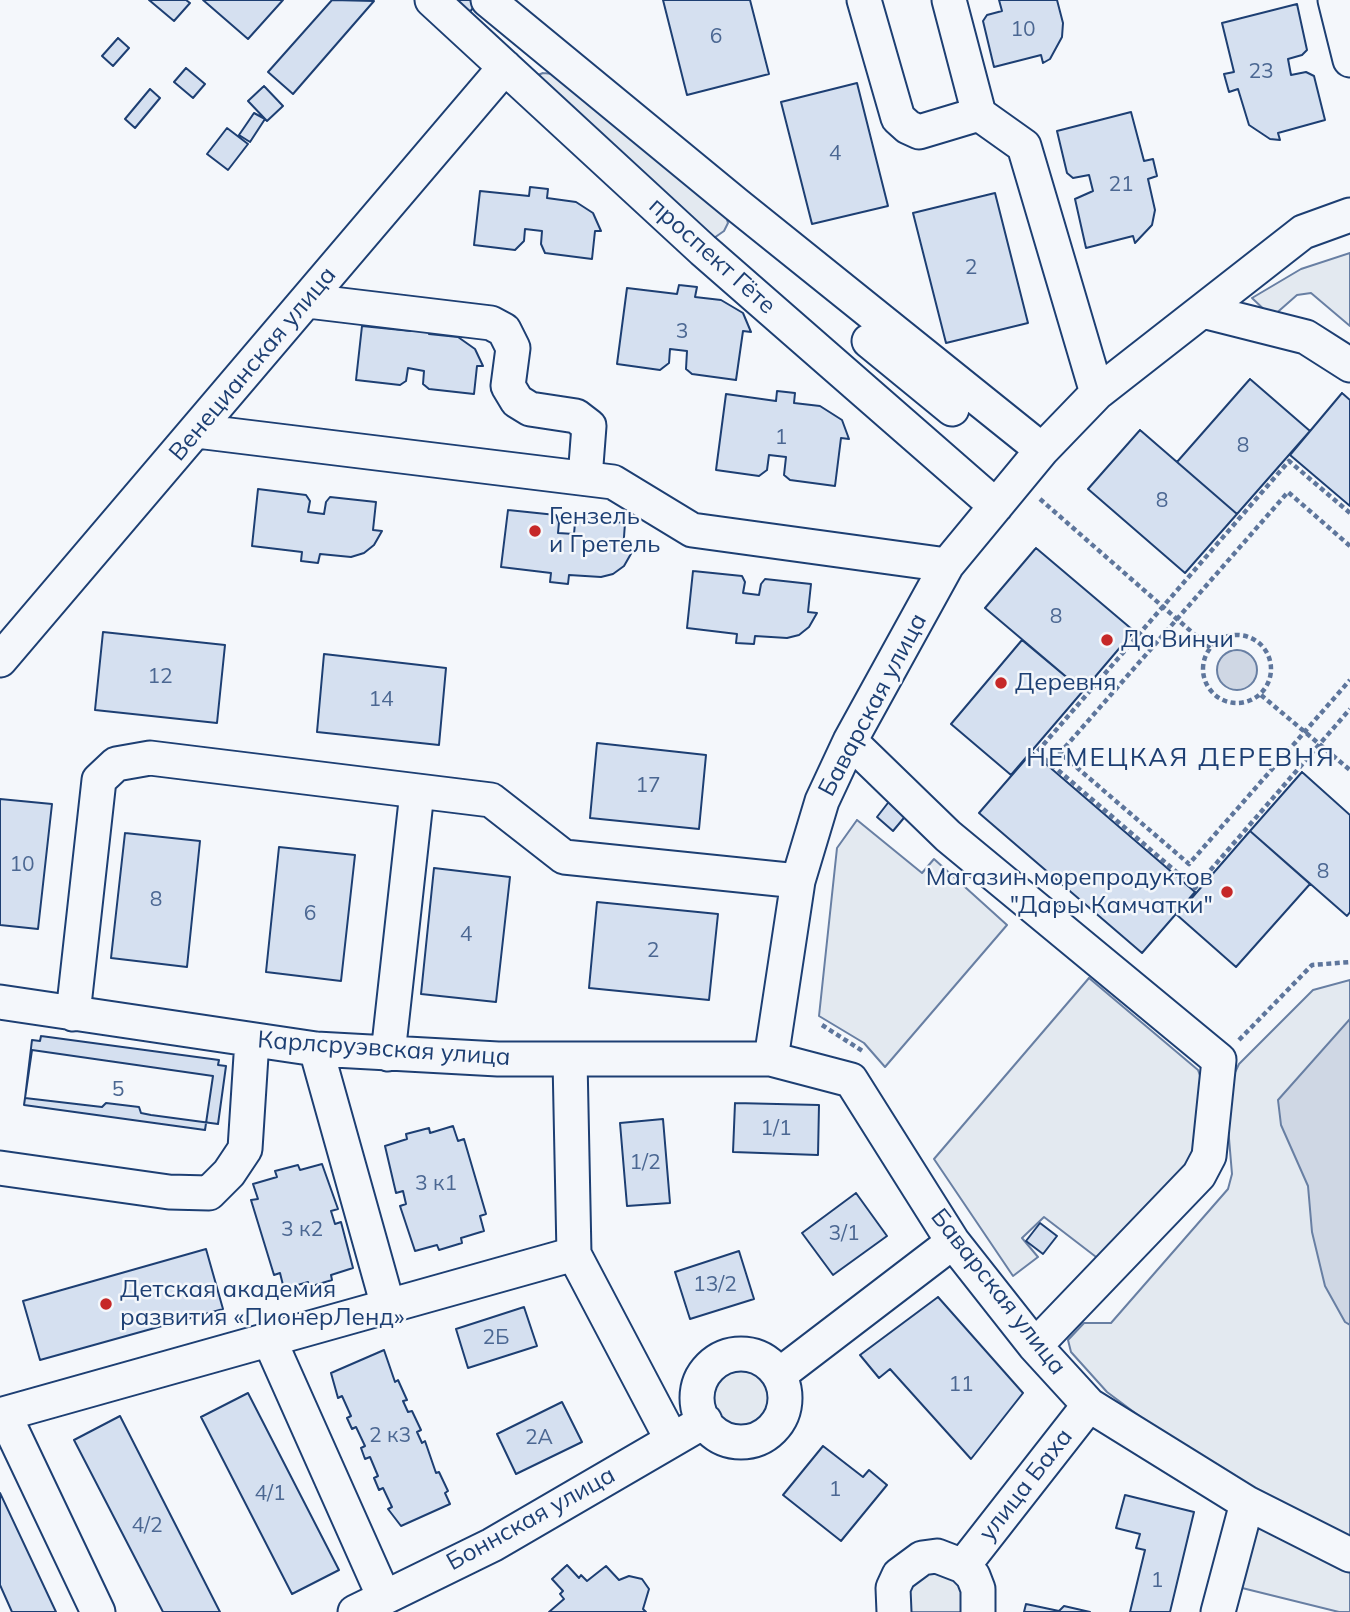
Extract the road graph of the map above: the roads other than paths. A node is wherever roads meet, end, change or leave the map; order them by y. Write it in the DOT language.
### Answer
graph roads {
  1 [pos="432,0"];
  2 [pos="488,0"];
  3 [pos="864,0"];
  4 [pos="949,0"];
  5 [pos="1335,0"];
  6 [pos="1350,60"];
  7 [pos="505,67"];
  8 [pos="979,114"];
  9 [pos="737,205"];
  10 [pos="1350,215"];
  11 [pos="703,250"];
  12 [pos="308,301"];
  13 [pos="1203,311"];
  14 [pos="1350,365"];
  15 [pos="1097,393"];
  16 [pos="197,431"];
  17 [pos="1042,450"];
  18 [pos="585,478"];
  19 [pos="996,506"];
  20 [pos="947,565"];
  21 [pos="0,660"];
  22 [pos="850,741"];
  23 [pos="417,792"];
  24 [pos="798,881"];
  25 [pos="0,1002"];
  26 [pos="73,1014"];
  27 [pos="252,1040"];
  28 [pos="316,1049"];
  29 [pos="388,1054"];
  30 [pos="771,1059"];
  31 [pos="570,1060"];
  32 [pos="0,1168"];
  33 [pos="953,1242"];
  34 [pos="574,1254"];
  35 [pos="388,1306"];
  36 [pos="269,1339"];
  37 [pos="1035,1346"];
  38 [pos="779,1375"];
  39 [pos="1089,1405"];
  40 [pos="2,1414"];
  41 [pos="705,1420"];
  42 [pos="671,1440"];
  43 [pos="1247,1503"];
  44 [pos="1350,1555"];
  45 [pos="963,1566"];
  46 [pos="384,1597"];
  47 [pos="98,1612"];
  48 [pos="355,1612"];
  49 [pos="894,1612"];
  50 [pos="978,1612"];
  51 [pos="1218,1612"];
  1 -- 7 [label="street, проспект Гёте"];
  2 -- 9 [label="street"];
  3 -- 8 [label="street"];
  4 -- 8 [label="street"];
  5 -- 6 [label="street"];
  7 -- 11 [label="street, проспект Гёте"];
  7 -- 12 [label="street, Венецианская улица"];
  8 -- 15 [label="street"];
  9 -- 11 [label="street"];
  9 -- 17 [label="street"];
  10 -- 13 [label="street, Баварская улица"];
  11 -- 19 [label="street, проспект Гёте"];
  12 -- 16 [label="street, Венецианская улица"];
  12 -- 18 [label="street"];
  13 -- 14 [label="street"];
  13 -- 15 [label="street, Баварская улица"];
  15 -- 17 [label="street, Баварская улица"];
  16 -- 18 [label="street"];
  16 -- 21 [label="street, Венецианская улица"];
  17 -- 19 [label="street, Баварская улица"];
  18 -- 20 [label="street"];
  19 -- 20 [label="street, Баварская улица"];
  20 -- 22 [label="street, Баварская улица"];
  22 -- 24 [label="street, Баварская улица"];
  22 -- 37 [label="street"];
  23 -- 24 [label="street"];
  23 -- 26 [label="street"];
  23 -- 29 [label="street"];
  24 -- 30 [label="street, Баварская улица"];
  25 -- 26 [label="street, Карлсруэвская улица"];
  26 -- 27 [label="street, Карлсруэвская улица"];
  27 -- 28 [label="street, Карлсруэвская улица"];
  27 -- 32 [label="street"];
  28 -- 29 [label="street, Карлсруэвская улица"];
  28 -- 35 [label="street"];
  29 -- 31 [label="street, Карлсруэвская улица"];
  30 -- 31 [label="street, Карлсруэвская улица"];
  30 -- 33 [label="street, Баварская улица"];
  31 -- 34 [label="street"];
  33 -- 37 [label="street, Баварская улица"];
  33 -- 38 [label="street"];
  34 -- 35 [label="street"];
  34 -- 42 [label="street"];
  35 -- 36 [label="street"];
  36 -- 40 [label="street"];
  36 -- 46 [label="street"];
  37 -- 39 [label="street, Баварская улица"];
  38 -- 41 [label="street"];
  38 -- 41 [label="street"];
  39 -- 43 [label="street, Баварская улица"];
  39 -- 45 [label="street, улица Баха"];
  40 -- 47 [label="street"];
  41 -- 42 [label="street, Боннская улица"];
  42 -- 46 [label="street, Боннская улица"];
  43 -- 44 [label="street, Баварская улица"];
  43 -- 51 [label="street"];
  45 -- 49 [label="street"];
  45 -- 50 [label="street"];
  46 -- 48 [label="street, Боннская улица"];
}
